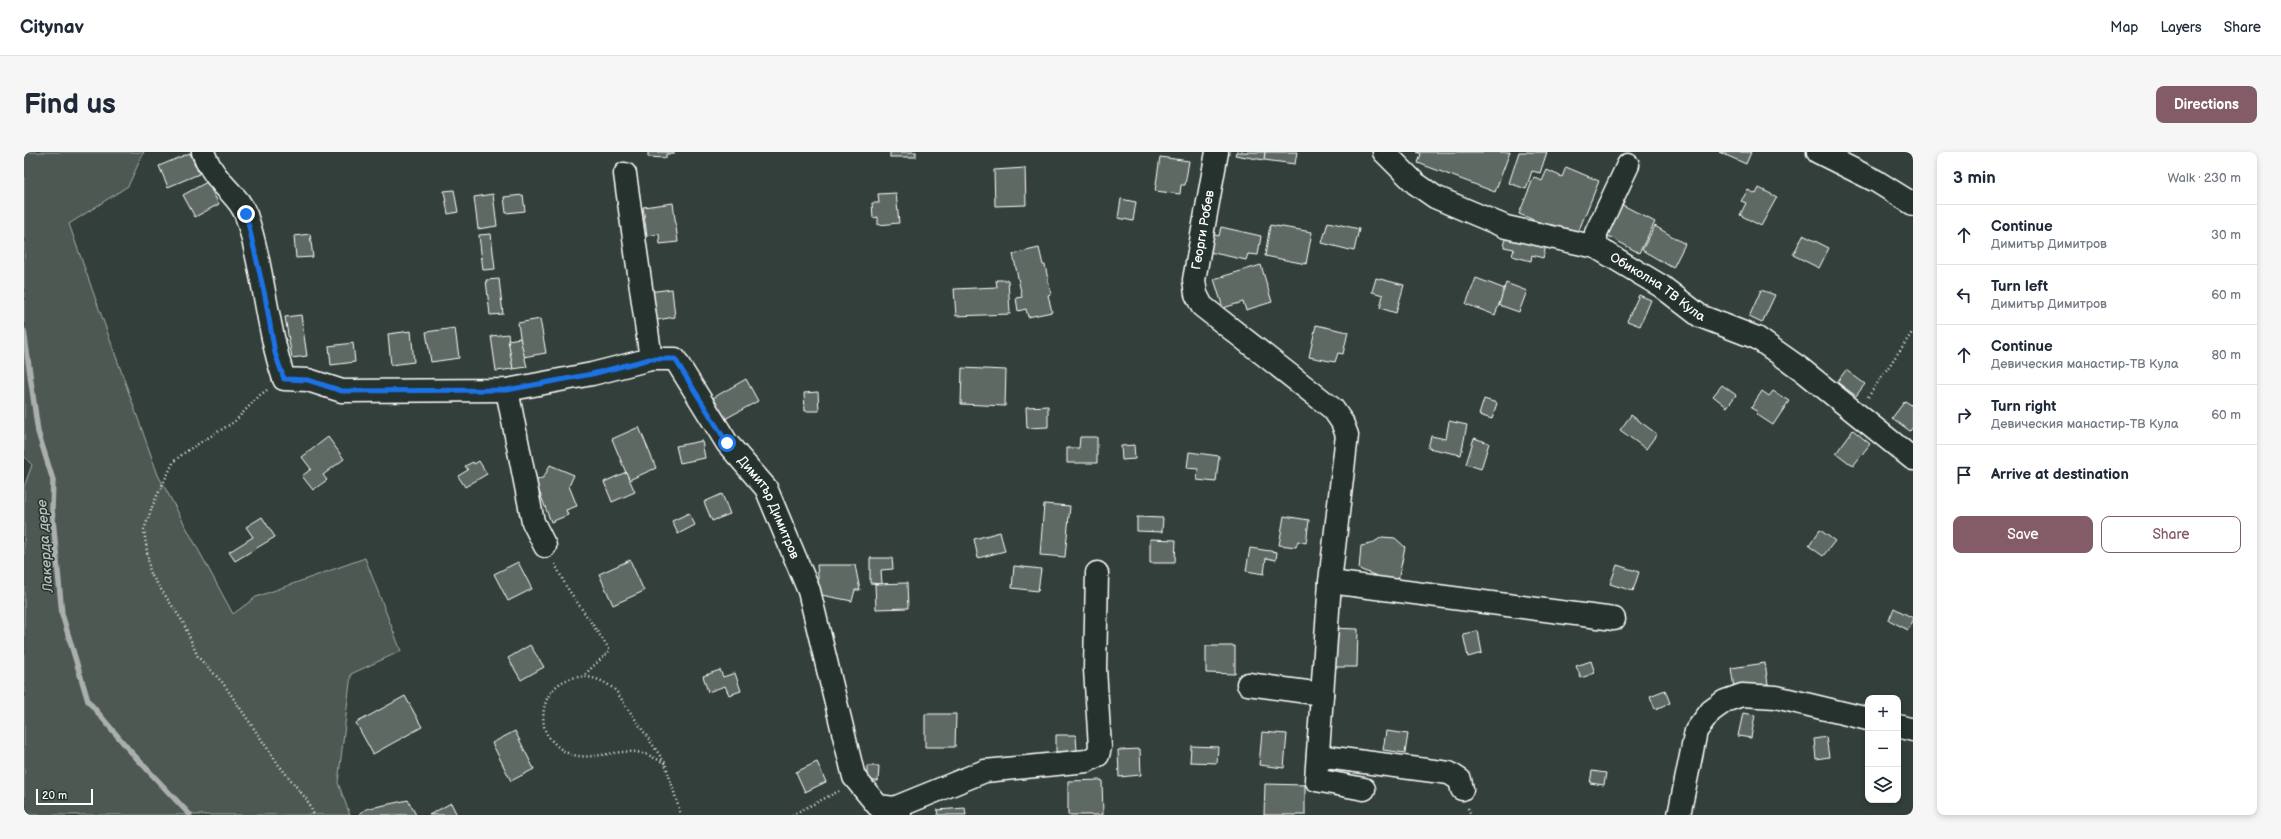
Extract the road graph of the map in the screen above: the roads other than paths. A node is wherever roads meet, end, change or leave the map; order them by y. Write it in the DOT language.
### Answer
graph roads {
  1 [pos="202,152"];
  2 [pos="1217,152"];
  3 [pos="1384,152"];
  4 [pos="1818,152"];
  5 [pos="1628,165"];
  6 [pos="624,174"];
  7 [pos="1913,204"];
  8 [pos="1596,247"];
  9 [pos="650,359"];
  10 [pos="507,390"];
  11 [pos="1913,459"];
  12 [pos="545,546"];
  13 [pos="1097,573"];
  14 [pos="1330,582"];
  15 [pos="1614,619"];
  16 [pos="1248,684"];
  17 [pos="1322,694"];
  18 [pos="1865,718"];
  19 [pos="1901,727"];
  20 [pos="1913,730"];
  21 [pos="1318,756"];
  22 [pos="1364,788"];
  23 [pos="1462,788"];
  24 [pos="897,812"];
  25 [pos="1679,815"];
  1 -- 10 [label="street, Димитър Димитров"];
  2 -- 14 [label="street, Георги Робев"];
  3 -- 8 [label="street, Обиколна ТВ Кула"];
  4 -- 7 [label="street"];
  5 -- 8 [label="street"];
  6 -- 9 [label="street"];
  8 -- 11 [label="street, Обиколна ТВ Кула"];
  9 -- 10 [label="street, Димитър Димитров"];
  9 -- 24 [label="street, Димитър Димитров"];
  10 -- 12 [label="street"];
  13 -- 24 [label="street"];
  14 -- 15 [label="street"];
  14 -- 17 [label="street"];
  16 -- 17 [label="street"];
  17 -- 21 [label="street"];
  18 -- 25 [label="street"];
  19 -- 20 [label="street"];
  21 -- 22 [label="street"];
  21 -- 23 [label="street"];
}
